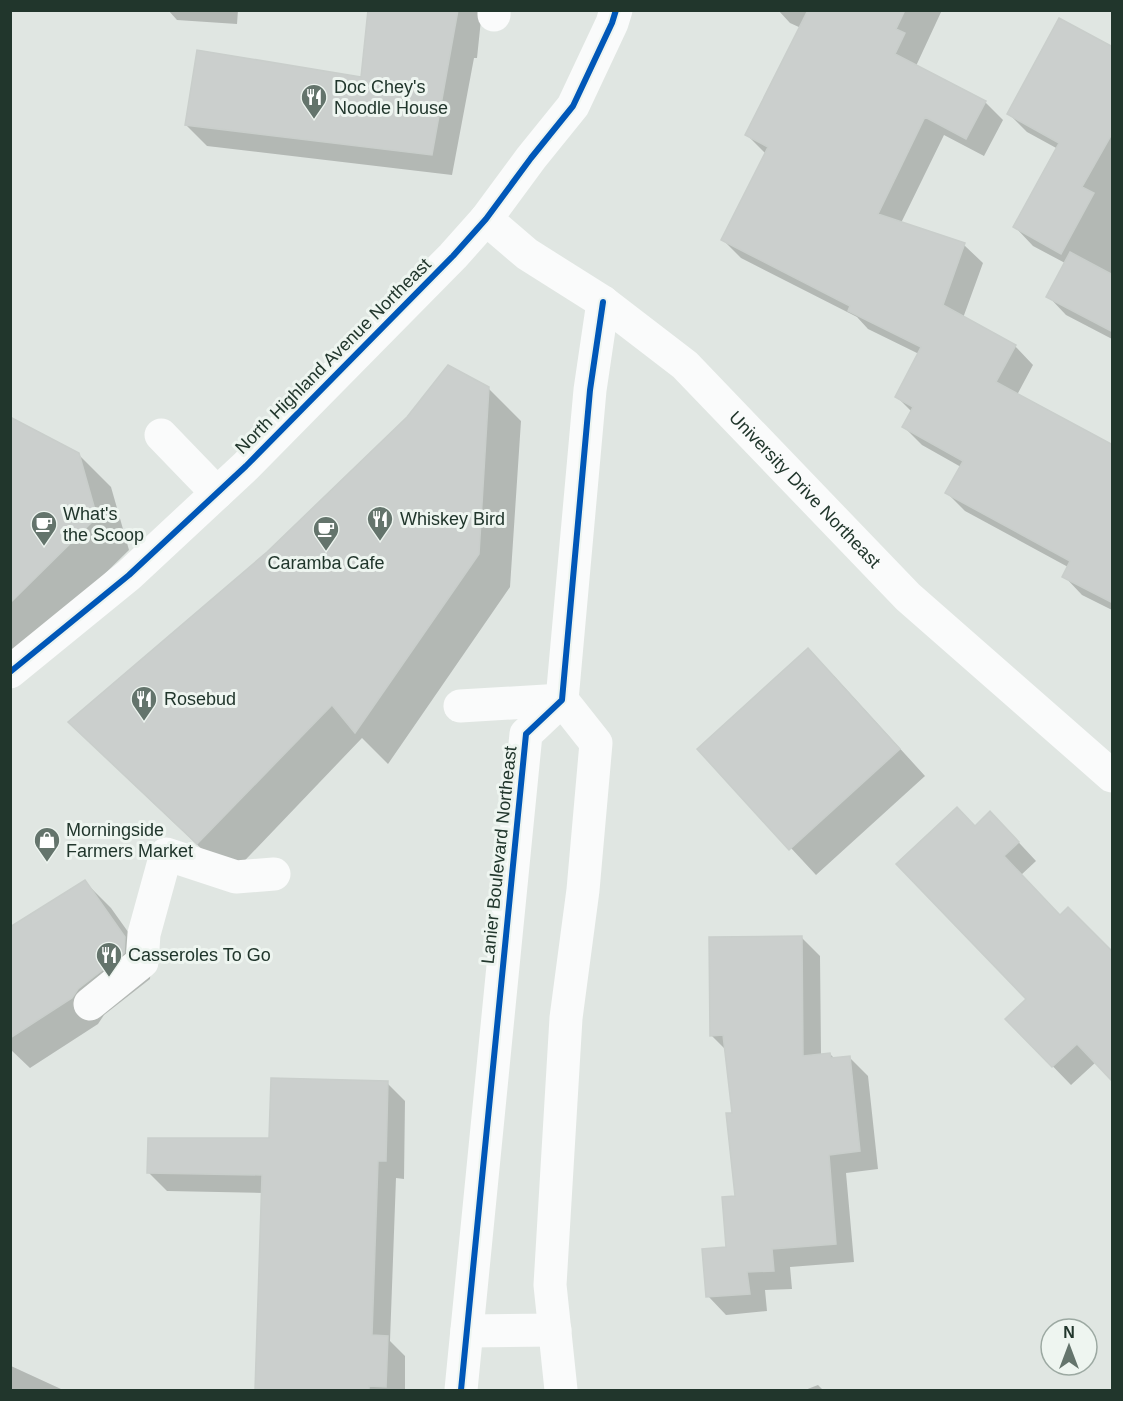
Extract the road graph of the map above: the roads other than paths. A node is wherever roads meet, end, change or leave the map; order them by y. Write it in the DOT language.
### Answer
graph roads {
  1 [pos="616,10"];
  2 [pos="486,219"];
  3 [pos="603,302"];
  4 [pos="161,435"];
  5 [pos="217,493"];
  6 [pos="10,672"];
  7 [pos="562,700"];
  8 [pos="460,706"];
  9 [pos="1106,770"];
  10 [pos="274,874"];
  11 [pos="90,1004"];
  12 [pos="555,1330"];
  13 [pos="467,1331"];
  14 [pos="461,1390"];
  15 [pos="561,1390"];
  1 -- 2 [label="street, North Highland Avenue Northeast"];
  2 -- 3 [label="street, University Drive Northeast"];
  2 -- 5 [label="street, North Highland Avenue Northeast"];
  3 -- 7 [label="street"];
  3 -- 9 [label="street, University Drive Northeast"];
  4 -- 5 [label="street"];
  5 -- 6 [label="street, North Highland Avenue Northeast"];
  7 -- 8 [label="street"];
  7 -- 12 [label="street"];
  7 -- 13 [label="street, Lanier Boulevard Northeast"];
  10 -- 11 [label="street"];
  12 -- 13 [label="street"];
  12 -- 15 [label="street"];
  13 -- 14 [label="street, Lanier Boulevard Northeast"];
}
